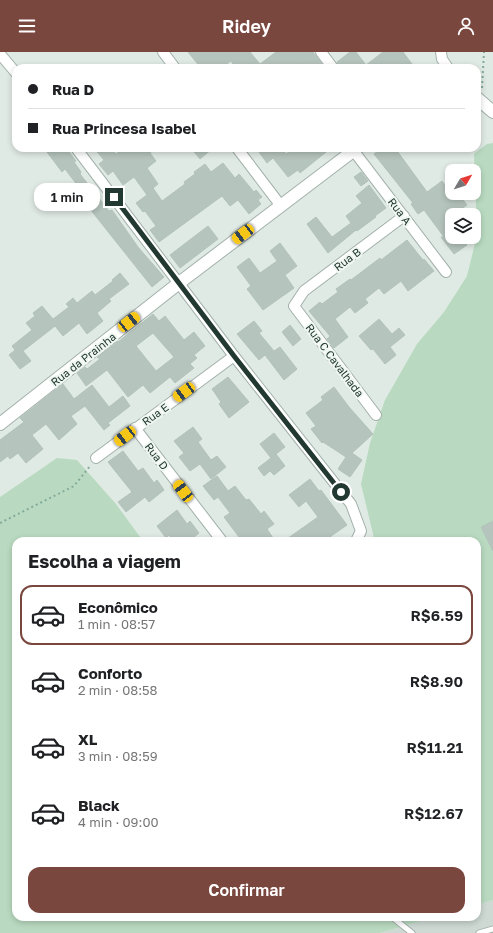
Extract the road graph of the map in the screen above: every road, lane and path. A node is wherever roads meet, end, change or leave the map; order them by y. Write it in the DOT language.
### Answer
graph roads {
  1 [pos="163,52"];
  2 [pos="320,52"];
  3 [pos="441,52"];
  4 [pos="484,52"];
  5 [pos="2,60"];
  6 [pos="173,64"];
  7 [pos="330,64"];
  8 [pos="445,64"];
  9 [pos="12,69"];
  10 [pos="481,80"];
  11 [pos="481,101"];
  12 [pos="493,112"];
  13 [pos="79,152"];
  14 [pos="240,152"];
  15 [pos="351,152"];
  16 [pos="357,152"];
  17 [pos="281,206"];
  18 [pos="404,216"];
  19 [pos="446,272"];
  20 [pos="179,283"];
  21 [pos="294,306"];
  22 [pos="234,356"];
  23 [pos="376,415"];
  24 [pos="0,424"];
  25 [pos="135,428"];
  26 [pos="96,458"];
  27 [pos="0,523"];
  28 [pos="219,537"];
  29 [pos="358,537"];
  30 [pos="397,921"];
  31 [pos="493,929"];
  32 [pos="412,933"];
  33 [pos="479,933"];
  1 -- 6 [label="street"];
  2 -- 7 [label="street"];
  3 -- 8 [label="street"];
  4 -- 10 [label="path"];
  5 -- 9 [label="street"];
  11 -- 12 [label="street"];
  13 -- 20 [label="street"];
  14 -- 17 [label="street"];
  15 -- 17 [label="street, Rua da Prainha"];
  16 -- 18 [label="street, Rua A"];
  17 -- 20 [label="street, Rua da Prainha"];
  18 -- 19 [label="street, Rua A"];
  18 -- 21 [label="street, Rua B"];
  20 -- 22 [label="street"];
  20 -- 24 [label="street, Rua da Prainha"];
  21 -- 23 [label="street, Rua C Cavalhada"];
  22 -- 25 [label="street, Rua E"];
  22 -- 29 [label="street"];
  25 -- 26 [label="street, Rua E"];
  25 -- 28 [label="street, Rua D"];
  26 -- 27 [label="path"];
  30 -- 32 [label="lane"];
  31 -- 33 [label="lane"];
}
